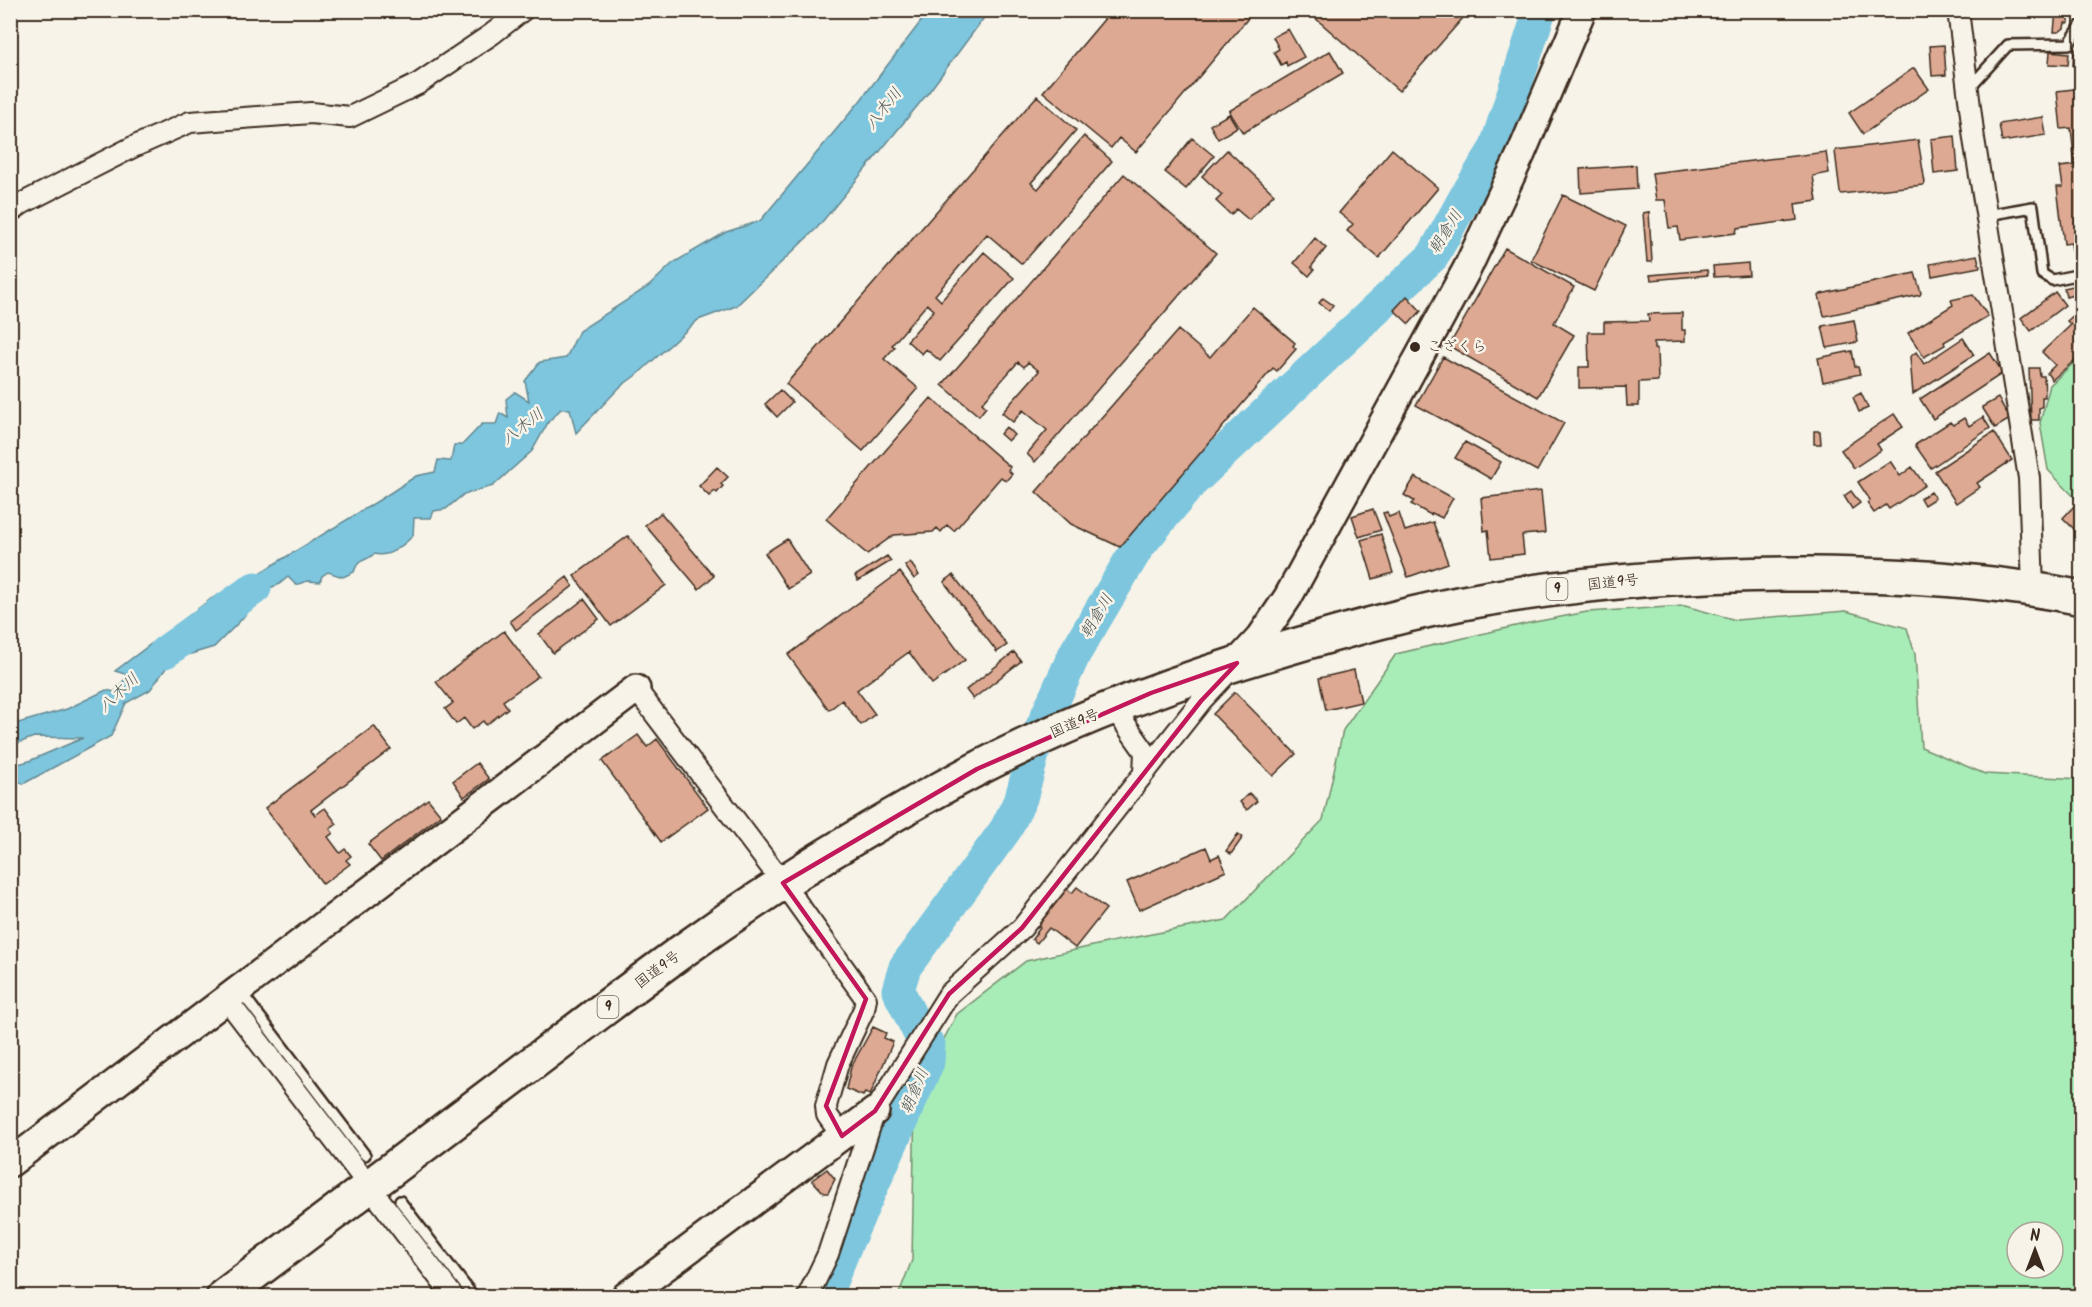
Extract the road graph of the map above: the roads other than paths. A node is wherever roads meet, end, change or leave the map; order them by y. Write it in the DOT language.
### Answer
graph roads {
  1 [pos="523,10"];
  2 [pos="1582,10"];
  3 [pos="1958,10"];
  4 [pos="2082,24"];
  5 [pos="1968,90"];
  6 [pos="10,212"];
  7 [pos="1987,214"];
  8 [pos="2082,274"];
  9 [pos="2033,588"];
  10 [pos="2082,598"];
  11 [pos="1237,663"];
  12 [pos="636,689"];
  13 [pos="1114,708"];
  14 [pos="1144,773"];
  15 [pos="783,883"];
  16 [pos="233,995"];
  17 [pos="875,1111"];
  18 [pos="842,1136"];
  19 [pos="10,1163"];
  20 [pos="367,1170"];
  21 [pos="400,1201"];
  22 [pos="224,1296"];
  23 [pos="453,1296"];
  24 [pos="473,1296"];
  25 [pos="626,1296"];
  26 [pos="808,1296"];
  1 -- 6 [label="street"];
  2 -- 11 [label="street"];
  3 -- 5 [label="street"];
  4 -- 5 [label="lane"];
  5 -- 7 [label="street"];
  7 -- 8 [label="lane"];
  7 -- 9 [label="street"];
  9 -- 10 [label="highway, 国道9号 / 9"];
  9 -- 11 [label="highway, 国道9号 / 9"];
  11 -- 13 [label="highway, 国道9号 / 9"];
  11 -- 14 [label="street"];
  12 -- 15 [label="street"];
  12 -- 16 [label="street"];
  13 -- 14 [label="street"];
  13 -- 15 [label="highway, 国道9号 / 9"];
  14 -- 17 [label="street"];
  15 -- 18 [label="street"];
  15 -- 20 [label="highway, 国道9号 / 9"];
  16 -- 19 [label="street"];
  16 -- 20 [label="street"];
  16 -- 20 [label="lane"];
  17 -- 18 [label="street"];
  17 -- 26 [label="street"];
  18 -- 25 [label="street"];
  20 -- 22 [label="highway, 国道9号 / 9"];
  20 -- 23 [label="street"];
  21 -- 24 [label="lane"];
}
